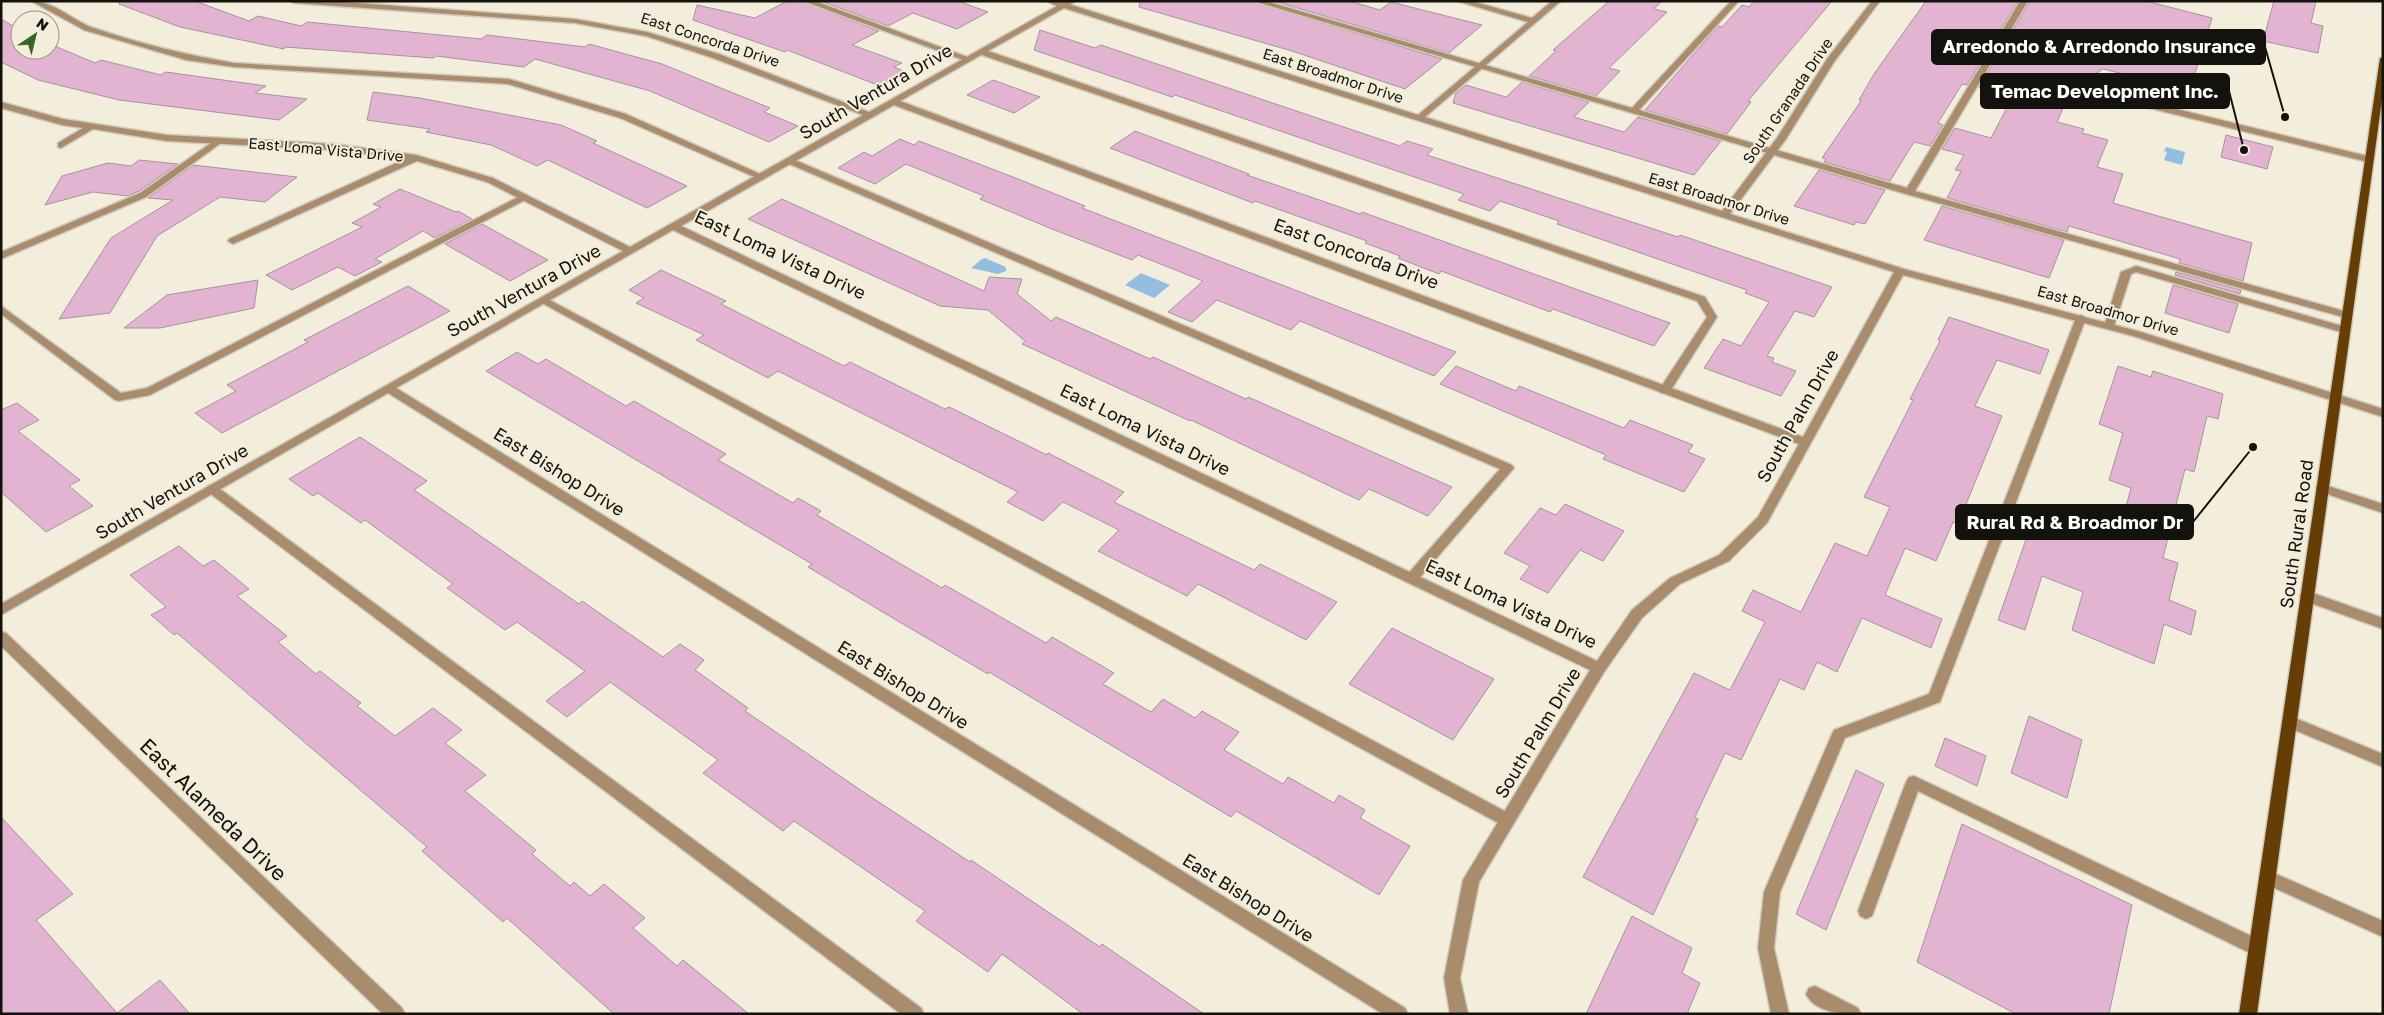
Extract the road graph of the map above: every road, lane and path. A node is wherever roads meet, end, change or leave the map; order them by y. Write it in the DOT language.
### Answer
graph roads {
  1 [pos="35,1"];
  2 [pos="294,1"];
  3 [pos="807,1"];
  4 [pos="1050,1"];
  5 [pos="1257,1"];
  6 [pos="1461,1"];
  7 [pos="1557,1"];
  8 [pos="1734,1"];
  9 [pos="1876,1"];
  10 [pos="2024,1"];
  11 [pos="1068,3"];
  12 [pos="1534,21"];
  13 [pos="982,52"];
  14 [pos="969,59"];
  15 [pos="2383,60"];
  16 [pos="1479,68"];
  17 [pos="894,102"];
  18 [pos="2140,102"];
  19 [pos="1,105"];
  20 [pos="1634,111"];
  21 [pos="870,116"];
  22 [pos="1418,119"];
  23 [pos="92,126"];
  24 [pos="218,141"];
  25 [pos="61,145"];
  26 [pos="1772,152"];
  27 [pos="416,158"];
  28 [pos="2368,159"];
  29 [pos="790,161"];
  30 [pos="762,177"];
  31 [pos="1909,192"];
  32 [pos="524,197"];
  33 [pos="1724,216"];
  34 [pos="674,227"];
  35 [pos="233,241"];
  36 [pos="631,251"];
  37 [pos="1,256"];
  38 [pos="1900,271"];
  39 [pos="544,300"];
  40 [pos="1,310"];
  41 [pos="2347,315"];
  42 [pos="2082,318"];
  43 [pos="2109,326"];
  44 [pos="2345,330"];
  45 [pos="388,388"];
  46 [pos="1665,390"];
  47 [pos="2336,398"];
  48 [pos="2383,413"];
  49 [pos="1805,442"];
  50 [pos="212,488"];
  51 [pos="2322,488"];
  52 [pos="2383,509"];
  53 [pos="1411,578"];
  54 [pos="2307,596"];
  55 [pos="1,610"];
  56 [pos="2383,624"];
  57 [pos="1,637"];
  58 [pos="1599,668"];
  59 [pos="2290,722"];
  60 [pos="2383,761"];
  61 [pos="1507,820"];
  62 [pos="2267,876"];
  63 [pos="1866,911"];
  64 [pos="2383,929"];
  65 [pos="2258,948"];
  66 [pos="1816,994"];
  67 [pos="396,1014"];
  68 [pos="915,1014"];
  69 [pos="1399,1014"];
  70 [pos="1459,1014"];
  71 [pos="1780,1014"];
  72 [pos="1852,1014"];
  73 [pos="2248,1014"];
  1 -- 30 [label="street"];
  2 -- 21 [label="street, East Concorda Drive"];
  3 -- 14 [label="street"];
  4 -- 11 [label="street, East Broadmor Drive"];
  5 -- 16 [label="street"];
  6 -- 12 [label="street"];
  7 -- 12 [label="street"];
  8 -- 20 [label="street"];
  9 -- 26 [label="street, South Granada Drive"];
  10 -- 31 [label="street"];
  11 -- 13 [label="street, South Ventura Drive"];
  11 -- 22 [label="street, East Broadmor Drive"];
  12 -- 16 [label="street"];
  13 -- 14 [label="street, South Ventura Drive"];
  13 -- 46 [label="street"];
  14 -- 17 [label="street, South Ventura Drive"];
  15 -- 28 [label="main road, South Rural Road"];
  16 -- 20 [label="street"];
  16 -- 22 [label="street"];
  17 -- 21 [label="street, South Ventura Drive"];
  17 -- 46 [label="street, East Concorda Drive"];
  18 -- 28 [label="street"];
  19 -- 23 [label="street, East Loma Vista Drive"];
  20 -- 26 [label="street"];
  21 -- 29 [label="street, South Ventura Drive"];
  22 -- 33 [label="street, East Broadmor Drive"];
  23 -- 24 [label="street, East Loma Vista Drive"];
  23 -- 25 [label="street"];
  24 -- 27 [label="street, East Loma Vista Drive"];
  24 -- 37 [label="street"];
  26 -- 31 [label="street"];
  26 -- 33 [label="street, South Granada Drive"];
  27 -- 32 [label="street, East Loma Vista Drive"];
  27 -- 35 [label="street"];
  28 -- 41 [label="main road, South Rural Road"];
  29 -- 30 [label="street, South Ventura Drive"];
  29 -- 53 [label="street"];
  30 -- 34 [label="street, South Ventura Drive"];
  31 -- 41 [label="street"];
  32 -- 36 [label="street, East Loma Vista Drive"];
  32 -- 40 [label="street"];
  33 -- 38 [label="street, East Broadmor Drive"];
  34 -- 36 [label="street, South Ventura Drive"];
  34 -- 53 [label="street, East Loma Vista Drive"];
  36 -- 39 [label="street, South Ventura Drive"];
  38 -- 42 [label="street, East Broadmor Drive"];
  38 -- 49 [label="street, South Palm Drive"];
  39 -- 45 [label="street, South Ventura Drive"];
  39 -- 61 [label="street"];
  41 -- 44 [label="main road, South Rural Road"];
  42 -- 43 [label="street, East Broadmor Drive"];
  42 -- 71 [label="street"];
  43 -- 44 [label="street"];
  43 -- 47 [label="street, East Broadmor Drive"];
  44 -- 47 [label="main road, South Rural Road"];
  45 -- 50 [label="street, South Ventura Drive"];
  45 -- 69 [label="street, East Bishop Drive"];
  46 -- 49 [label="street, East Concorda Drive"];
  47 -- 48 [label="street, East Broadmor Drive"];
  47 -- 51 [label="main road, South Rural Road"];
  49 -- 58 [label="street, South Palm Drive"];
  50 -- 55 [label="street, South Ventura Drive"];
  50 -- 68 [label="street"];
  51 -- 52 [label="street"];
  51 -- 54 [label="main road, South Rural Road"];
  53 -- 58 [label="street, East Loma Vista Drive"];
  54 -- 56 [label="street"];
  54 -- 59 [label="main road, South Rural Road"];
  57 -- 67 [label="street, East Alameda Drive"];
  58 -- 61 [label="street, South Palm Drive"];
  59 -- 60 [label="street"];
  59 -- 62 [label="main road, South Rural Road"];
  61 -- 70 [label="street, South Palm Drive"];
  62 -- 64 [label="street"];
  62 -- 65 [label="main road, South Rural Road"];
  63 -- 65 [label="street"];
  65 -- 73 [label="main road, South Rural Road"];
  66 -- 72 [label="street"];
}
